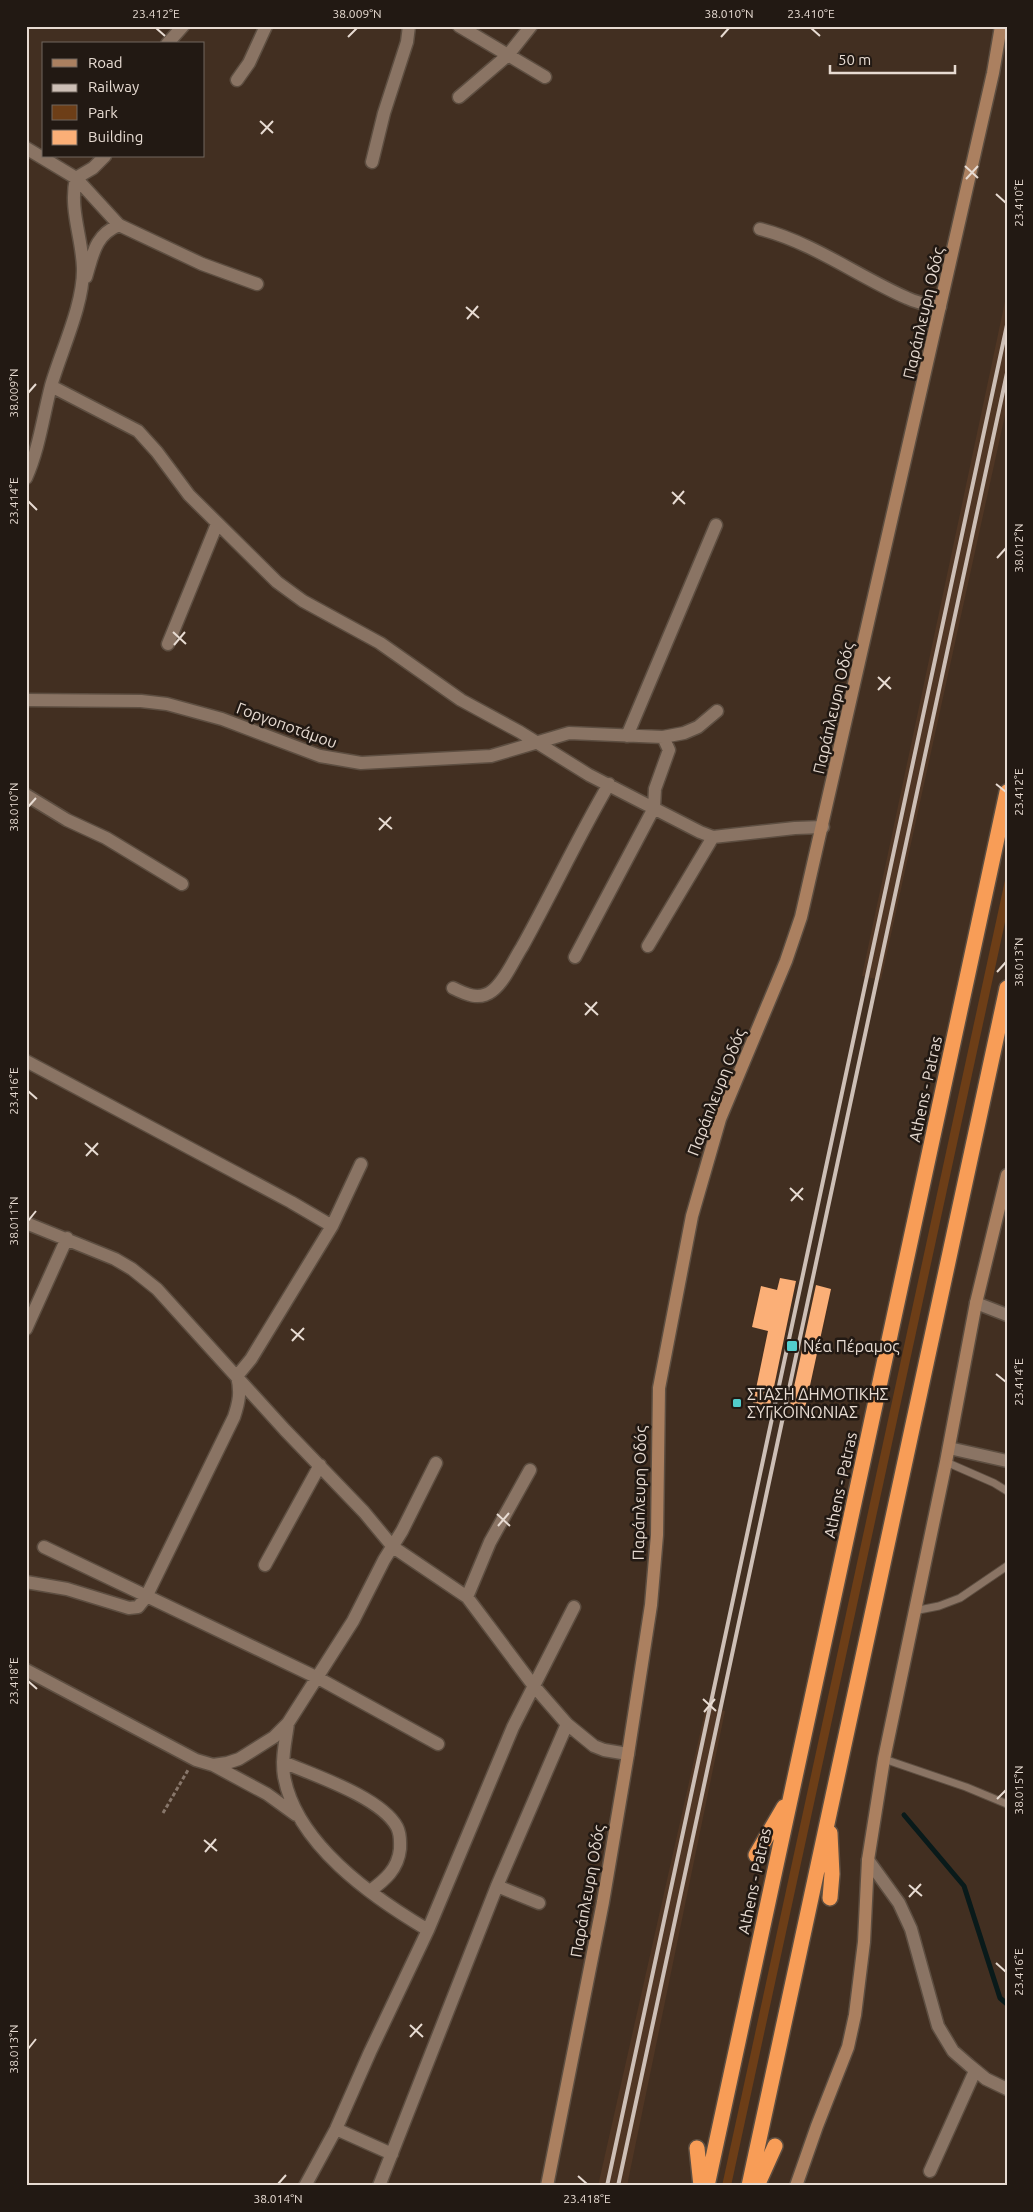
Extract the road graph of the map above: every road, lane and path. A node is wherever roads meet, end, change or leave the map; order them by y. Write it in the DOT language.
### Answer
graph roads {
  1 [pos="183,26"];
  2 [pos="266,26"];
  3 [pos="409,26"];
  4 [pos="459,26"];
  5 [pos="531,26"];
  6 [pos="1001,26"];
  7 [pos="169,42"];
  8 [pos="508,55"];
  9 [pos="546,77"];
  10 [pos="237,80"];
  11 [pos="459,97"];
  12 [pos="26,148"];
  13 [pos="42,158"];
  14 [pos="43,158"];
  15 [pos="103,158"];
  16 [pos="372,162"];
  17 [pos="76,178"];
  18 [pos="119,225"];
  19 [pos="760,229"];
  20 [pos="257,284"];
  21 [pos="79,298"];
  22 [pos="940,307"];
  23 [pos="51,386"];
  24 [pos="26,478"];
  25 [pos="217,524"];
  26 [pos="716,525"];
  27 [pos="168,644"];
  28 [pos="26,700"];
  29 [pos="717,712"];
  30 [pos="627,736"];
  31 [pos="663,737"];
  32 [pos="537,743"];
  33 [pos="610,784"];
  34 [pos="1007,792"];
  35 [pos="26,795"];
  36 [pos="654,808"];
  37 [pos="823,827"];
  38 [pos="713,837"];
  39 [pos="182,884"];
  40 [pos="648,946"];
  41 [pos="575,957"];
  42 [pos="452,988"];
  43 [pos="1007,988"];
  44 [pos="26,1061"];
  45 [pos="361,1164"];
  46 [pos="1007,1175"];
  47 [pos="26,1223"];
  48 [pos="332,1226"];
  49 [pos="67,1238"];
  50 [pos="976,1303"];
  51 [pos="1007,1314"];
  52 [pos="26,1330"];
  53 [pos="237,1376"];
  54 [pos="949,1448"];
  55 [pos="1007,1461"];
  56 [pos="946,1462"];
  57 [pos="436,1463"];
  58 [pos="320,1465"];
  59 [pos="530,1470"];
  60 [pos="1007,1491"];
  61 [pos="44,1547"];
  62 [pos="393,1548"];
  63 [pos="265,1565"];
  64 [pos="1007,1566"];
  65 [pos="26,1582"];
  66 [pos="146,1597"];
  67 [pos="467,1597"];
  68 [pos="574,1607"];
  69 [pos="914,1611"];
  70 [pos="26,1670"];
  71 [pos="318,1678"];
  72 [pos="533,1685"];
  73 [pos="288,1723"];
  74 [pos="567,1724"];
  75 [pos="438,1744"];
  76 [pos="628,1754"];
  77 [pos="884,1758"];
  78 [pos="196,1760"];
  79 [pos="282,1762"];
  80 [pos="213,1765"];
  81 [pos="791,1795"];
  82 [pos="1007,1804"];
  83 [pos="830,1812"];
  84 [pos="163,1813"];
  85 [pos="304,1822"];
  86 [pos="756,1855"];
  87 [pos="868,1860"];
  88 [pos="496,1886"];
  89 [pos="370,1890"];
  90 [pos="830,1898"];
  91 [pos="539,1903"];
  92 [pos="428,1930"];
  93 [pos="975,2071"];
  94 [pos="1007,2089"];
  95 [pos="336,2129"];
  96 [pos="775,2146"];
  97 [pos="697,2148"];
  98 [pos="392,2154"];
  99 [pos="930,2171"];
  100 [pos="305,2186"];
  101 [pos="379,2186"];
  102 [pos="547,2186"];
  103 [pos="701,2186"];
  104 [pos="707,2186"];
  105 [pos="749,2186"];
  106 [pos="756,2186"];
  107 [pos="796,2186"];
  1 -- 7 [label="street"];
  2 -- 10 [label="street"];
  3 -- 16 [label="street"];
  4 -- 8 [label="street"];
  5 -- 8 [label="street"];
  6 -- 22 [label="main road, Παράπλευρη Οδός"];
  8 -- 9 [label="street"];
  8 -- 11 [label="street"];
  12 -- 13 [label="street"];
  14 -- 17 [label="street"];
  15 -- 17 [label="street"];
  17 -- 18 [label="street"];
  17 -- 21 [label="street"];
  18 -- 20 [label="street"];
  18 -- 21 [label="street"];
  19 -- 22 [label="street"];
  21 -- 23 [label="street"];
  22 -- 37 [label="main road, Παράπλευρη Οδός"];
  23 -- 24 [label="street"];
  23 -- 25 [label="street"];
  25 -- 27 [label="street"];
  25 -- 32 [label="street"];
  26 -- 30 [label="street"];
  28 -- 32 [label="street, Γοργοποτάμου"];
  29 -- 31 [label="street, Γοργοποτάμου"];
  30 -- 31 [label="street, Γοργοποτάμου"];
  30 -- 32 [label="street, Γοργοποτάμου"];
  31 -- 36 [label="street"];
  32 -- 33 [label="street"];
  33 -- 36 [label="street"];
  33 -- 42 [label="street"];
  34 -- 81 [label="highway, Athens - Patras"];
  35 -- 39 [label="street"];
  36 -- 38 [label="street"];
  36 -- 41 [label="street"];
  37 -- 38 [label="street"];
  37 -- 76 [label="main road, Παράπλευρη Οδός"];
  38 -- 40 [label="street"];
  43 -- 83 [label="highway"];
  44 -- 48 [label="street"];
  45 -- 48 [label="street"];
  46 -- 50 [label="main road"];
  47 -- 49 [label="street"];
  48 -- 53 [label="street"];
  49 -- 52 [label="street"];
  49 -- 53 [label="street"];
  50 -- 51 [label="street"];
  50 -- 54 [label="main road"];
  53 -- 58 [label="street"];
  53 -- 66 [label="street"];
  54 -- 55 [label="street"];
  54 -- 56 [label="main road"];
  56 -- 60 [label="lane"];
  56 -- 69 [label="main road"];
  57 -- 62 [label="street"];
  58 -- 62 [label="street"];
  58 -- 63 [label="street"];
  59 -- 67 [label="street"];
  61 -- 66 [label="street"];
  62 -- 67 [label="street"];
  62 -- 71 [label="street"];
  64 -- 69 [label="lane"];
  65 -- 66 [label="street"];
  66 -- 71 [label="street"];
  67 -- 72 [label="street"];
  68 -- 72 [label="street"];
  69 -- 77 [label="main road"];
  70 -- 78 [label="street"];
  71 -- 73 [label="street"];
  71 -- 75 [label="street"];
  72 -- 74 [label="street"];
  72 -- 92 [label="street"];
  73 -- 79 [label="street"];
  73 -- 80 [label="street"];
  74 -- 76 [label="street"];
  74 -- 88 [label="street"];
  76 -- 102 [label="main road, Παράπλευρη Οδός"];
  77 -- 82 [label="lane"];
  77 -- 87 [label="main road"];
  78 -- 80 [label="street"];
  78 -- 84 [label="path"];
  79 -- 85 [label="street"];
  79 -- 89 [label="street"];
  80 -- 85 [label="street"];
  81 -- 86 [label="highway"];
  81 -- 104 [label="highway, Athens - Patras"];
  83 -- 90 [label="highway"];
  83 -- 105 [label="highway"];
  85 -- 89 [label="street"];
  87 -- 93 [label="street"];
  87 -- 107 [label="main road"];
  88 -- 91 [label="street"];
  88 -- 98 [label="street"];
  89 -- 92 [label="street"];
  92 -- 95 [label="street"];
  93 -- 94 [label="street"];
  93 -- 99 [label="street"];
  95 -- 98 [label="street"];
  95 -- 100 [label="street"];
  96 -- 106 [label="highway"];
  97 -- 103 [label="highway"];
  98 -- 101 [label="street"];
}
